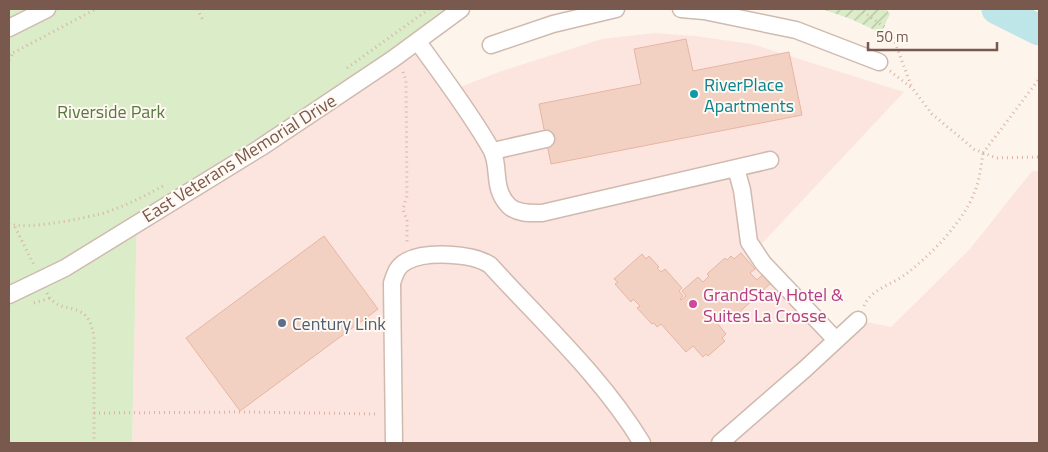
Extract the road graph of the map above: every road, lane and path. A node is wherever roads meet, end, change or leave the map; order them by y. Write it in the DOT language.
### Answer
graph roads {
  1 [pos="47,9"];
  2 [pos="96,9"];
  3 [pos="197,9"];
  4 [pos="429,9"];
  5 [pos="461,9"];
  6 [pos="616,9"];
  7 [pos="681,9"];
  8 [pos="859,9"];
  9 [pos="204,22"];
  10 [pos="9,28"];
  11 [pos="418,42"];
  12 [pos="491,45"];
  13 [pos="14,52"];
  14 [pos="9,55"];
  15 [pos="9,60"];
  16 [pos="879,62"];
  17 [pos="346,68"];
  18 [pos="403,72"];
  19 [pos="1039,79"];
  20 [pos="913,89"];
  21 [pos="546,139"];
  22 [pos="493,151"];
  23 [pos="982,153"];
  24 [pos="1039,157"];
  25 [pos="770,160"];
  26 [pos="736,168"];
  27 [pos="167,184"];
  28 [pos="9,224"];
  29 [pos="15,227"];
  30 [pos="407,245"];
  31 [pos="41,281"];
  32 [pos="9,295"];
  33 [pos="858,320"];
  34 [pos="836,340"];
  35 [pos="94,413"];
  36 [pos="393,414"];
  37 [pos="94,443"];
  38 [pos="394,443"];
  39 [pos="642,443"];
  40 [pos="720,443"];
  1 -- 10 [label="street"];
  2 -- 13 [label="path"];
  3 -- 9 [label="path"];
  4 -- 17 [label="path"];
  5 -- 11 [label="street, East Veterans Memorial Drive"];
  6 -- 12 [label="street"];
  7 -- 16 [label="street"];
  8 -- 20 [label="path"];
  11 -- 22 [label="street"];
  11 -- 31 [label="street, East Veterans Memorial Drive"];
  13 -- 14 [label="path"];
  13 -- 15 [label="path"];
  16 -- 20 [label="path"];
  18 -- 30 [label="path"];
  19 -- 23 [label="path"];
  20 -- 23 [label="path"];
  21 -- 22 [label="street"];
  22 -- 26 [label="street"];
  23 -- 24 [label="path"];
  23 -- 33 [label="path"];
  25 -- 26 [label="street"];
  26 -- 34 [label="street"];
  27 -- 29 [label="path"];
  28 -- 29 [label="path"];
  29 -- 31 [label="path"];
  31 -- 32 [label="street, East Veterans Memorial Drive"];
  31 -- 35 [label="path"];
  33 -- 34 [label="street"];
  34 -- 40 [label="street"];
  35 -- 36 [label="path"];
  35 -- 37 [label="path"];
  36 -- 38 [label="street"];
  36 -- 39 [label="street"];
}
